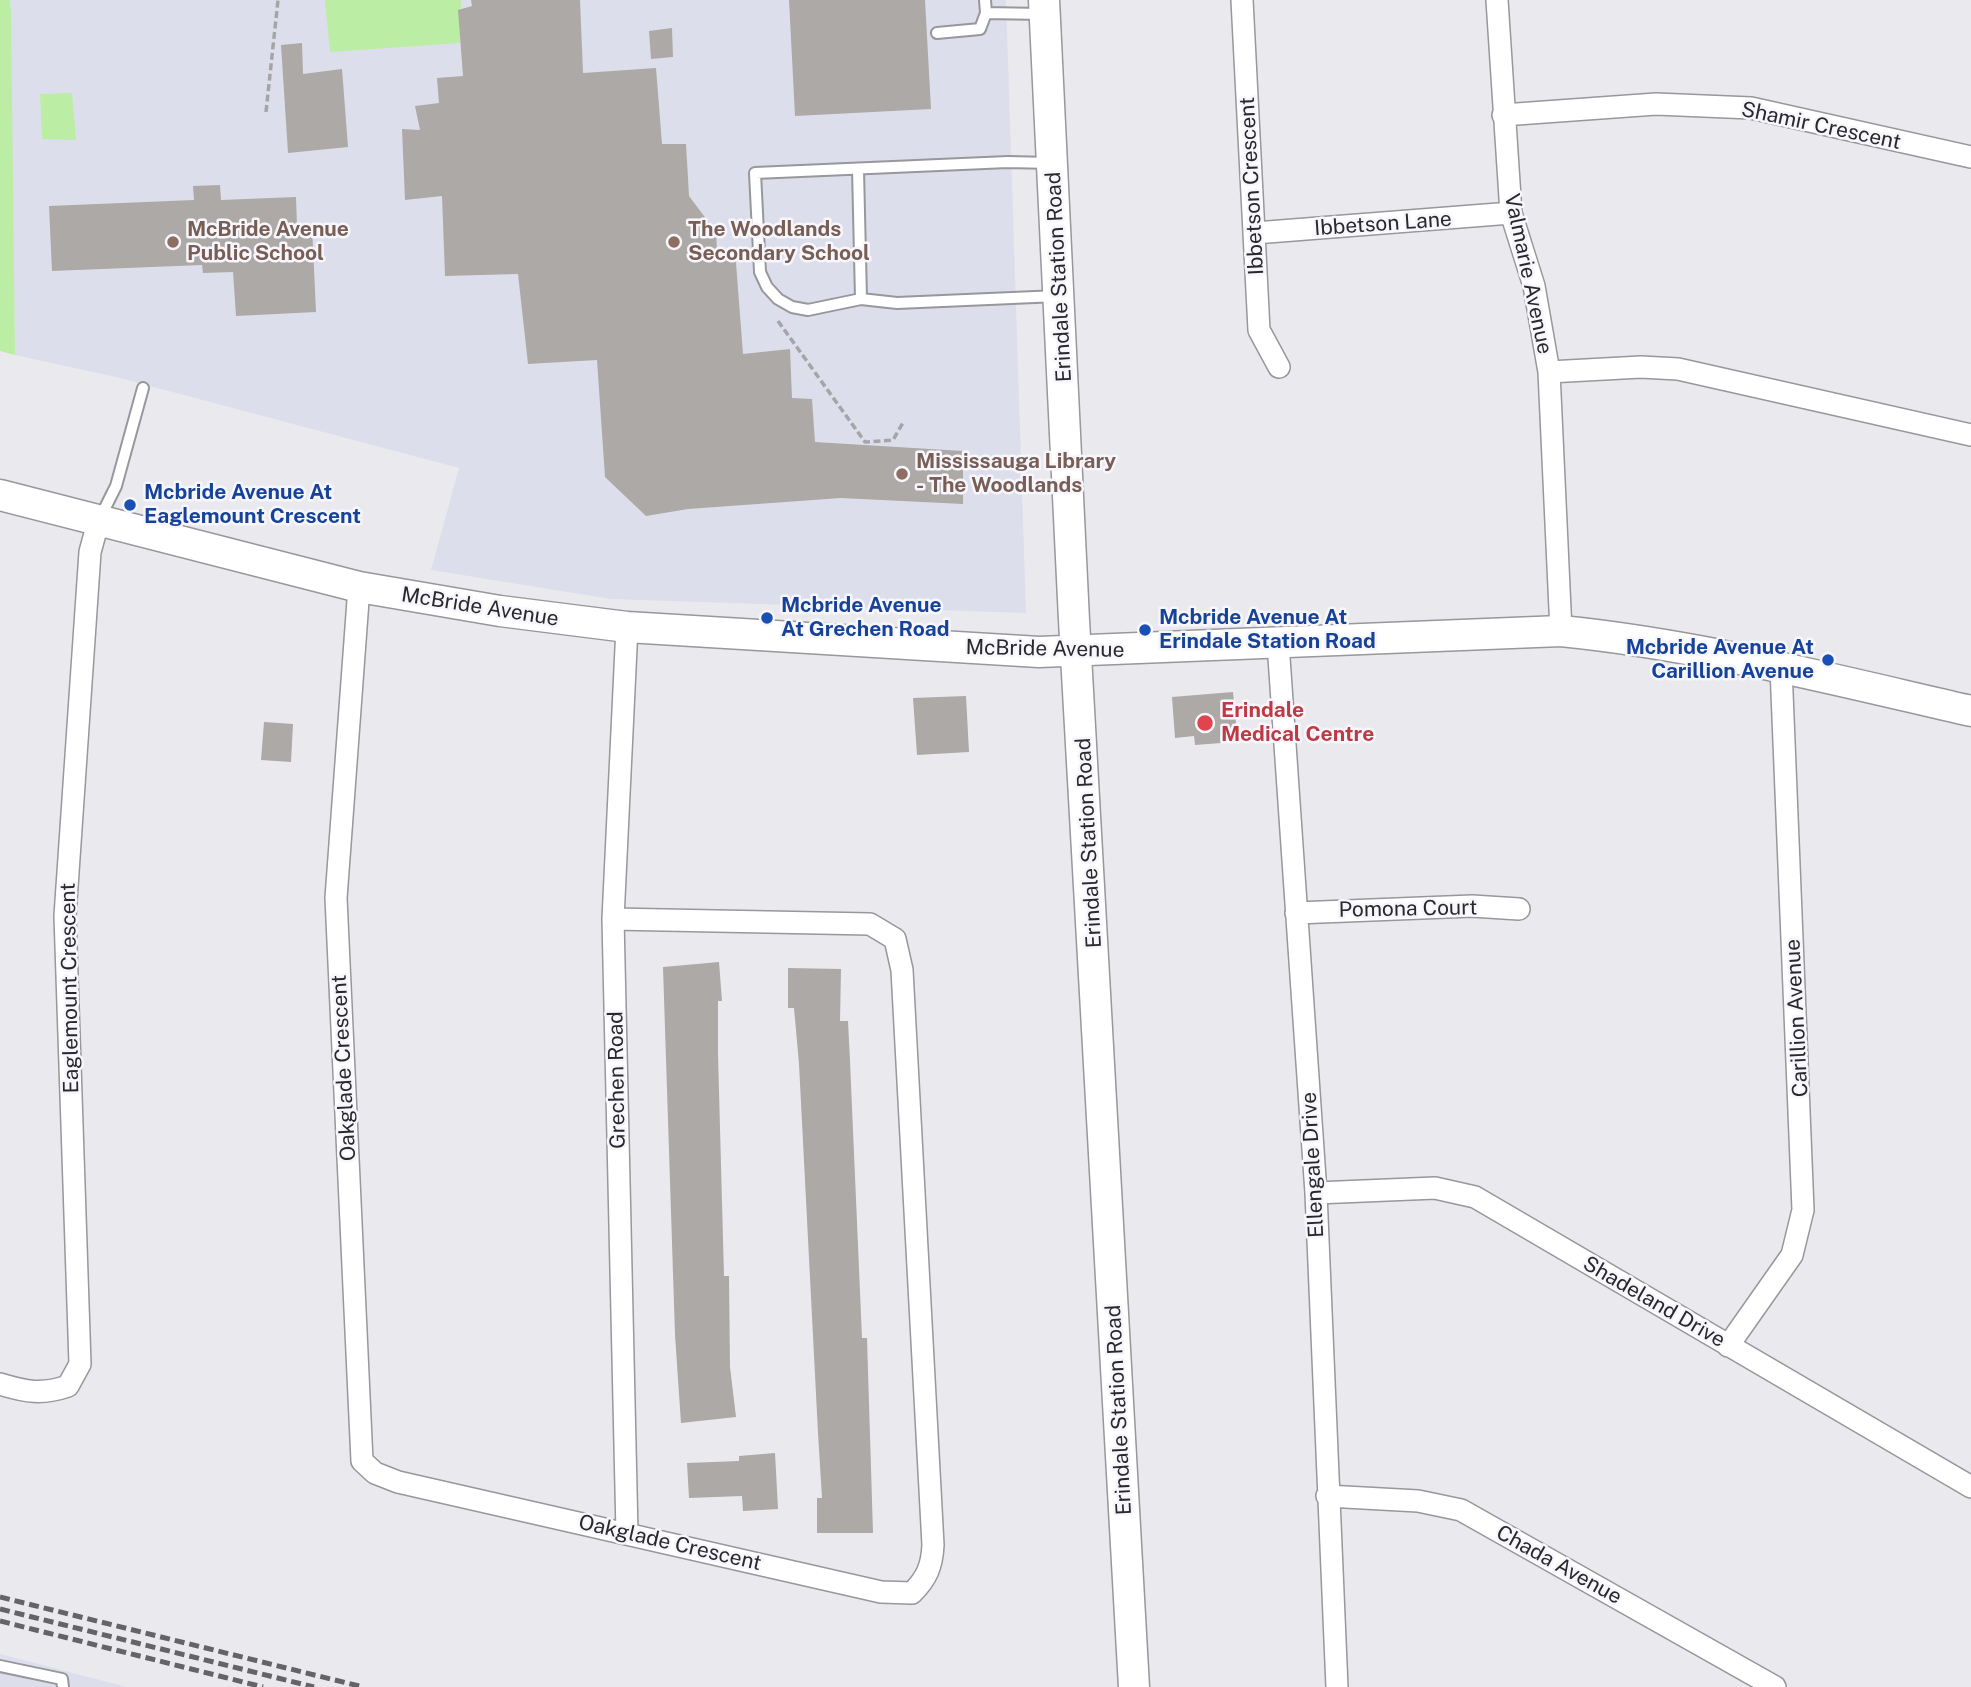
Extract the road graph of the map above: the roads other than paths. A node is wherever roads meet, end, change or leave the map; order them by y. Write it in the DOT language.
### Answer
graph roads {
  1 [pos="985,0"];
  2 [pos="1242,0"];
  3 [pos="1497,0"];
  4 [pos="1044,7"];
  5 [pos="986,13"];
  6 [pos="937,33"];
  7 [pos="1503,115"];
  8 [pos="1971,157"];
  9 [pos="1053,163"];
  10 [pos="858,169"];
  11 [pos="1511,213"];
  12 [pos="1255,233"];
  13 [pos="1061,296"];
  14 [pos="862,299"];
  15 [pos="1279,367"];
  16 [pos="1549,372"];
  17 [pos="143,388"];
  18 [pos="1971,435"];
  19 [pos="0,495"];
  20 [pos="99,519"];
  21 [pos="359,587"];
  22 [pos="627,627"];
  23 [pos="1561,631"];
  24 [pos="1278,643"];
  25 [pos="1078,651"];
  26 [pos="1781,668"];
  27 [pos="1971,711"];
  28 [pos="1519,909"];
  29 [pos="1296,913"];
  30 [pos="613,919"];
  31 [pos="1317,1193"];
  32 [pos="1728,1346"];
  33 [pos="0,1384"];
  34 [pos="1971,1487"];
  35 [pos="1327,1496"];
  36 [pos="627,1533"];
  37 [pos="0,1666"];
  38 [pos="64,1687"];
  39 [pos="1134,1687"];
  40 [pos="1338,1687"];
  41 [pos="1775,1687"];
  1 -- 5 [label="lane"];
  2 -- 12 [label="street, Ibbetson Crescent"];
  3 -- 7 [label="street, Valmarie Avenue"];
  4 -- 5 [label="lane"];
  4 -- 9 [label="street, Erindale Station Road"];
  5 -- 6 [label="lane"];
  7 -- 8 [label="street, Shamir Crescent"];
  7 -- 11 [label="street, Valmarie Avenue"];
  9 -- 10 [label="lane"];
  9 -- 13 [label="street, Erindale Station Road"];
  10 -- 14 [label="lane"];
  10 -- 14 [label="lane"];
  11 -- 12 [label="street, Ibbetson Lane"];
  11 -- 16 [label="street, Valmarie Avenue"];
  12 -- 15 [label="street, Ibbetson Crescent"];
  13 -- 14 [label="lane"];
  13 -- 25 [label="street, Erindale Station Road"];
  16 -- 18 [label="street"];
  16 -- 23 [label="street, Valmarie Avenue"];
  17 -- 20 [label="lane"];
  19 -- 20 [label="street, McBride Avenue"];
  20 -- 21 [label="street, McBride Avenue"];
  20 -- 33 [label="street, Eaglemount Crescent"];
  21 -- 22 [label="street, McBride Avenue"];
  21 -- 36 [label="street, Oakglade Crescent"];
  22 -- 25 [label="street, McBride Avenue"];
  22 -- 30 [label="street, Grechen Road"];
  23 -- 24 [label="street, McBride Avenue"];
  23 -- 26 [label="street, McBride Avenue"];
  24 -- 25 [label="street, McBride Avenue"];
  24 -- 29 [label="street, Ellengale Drive"];
  25 -- 39 [label="street, Erindale Station Road"];
  26 -- 27 [label="street, McBride Avenue"];
  26 -- 32 [label="street, Carillion Avenue"];
  28 -- 29 [label="street, Pomona Court"];
  29 -- 31 [label="street, Ellengale Drive"];
  30 -- 36 [label="street, Grechen Road"];
  30 -- 36 [label="street, Oakglade Crescent"];
  31 -- 32 [label="street, Shadeland Drive"];
  31 -- 35 [label="street, Ellengale Drive"];
  32 -- 34 [label="street, Shadeland Drive"];
  35 -- 40 [label="street, Ellengale Drive"];
  35 -- 41 [label="street, Chada Avenue"];
  37 -- 38 [label="lane"];
}
